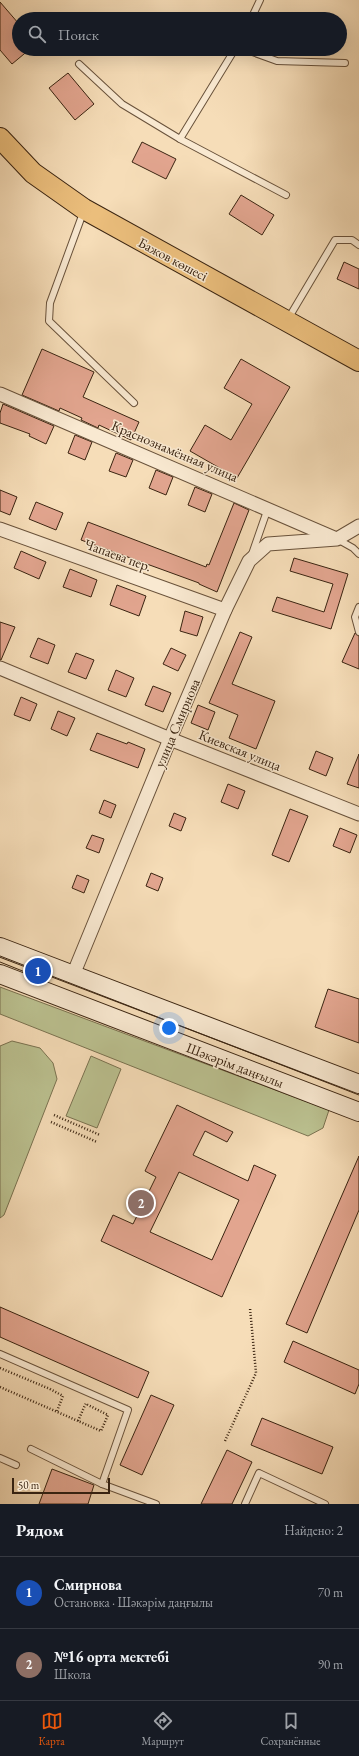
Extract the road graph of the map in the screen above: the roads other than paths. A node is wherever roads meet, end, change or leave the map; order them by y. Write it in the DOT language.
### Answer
graph roads {
  1 [pos="260,0"];
  2 [pos="254,12"];
  3 [pos="231,56"];
  4 [pos="263,56"];
  5 [pos="345,63"];
  6 [pos="79,64"];
  7 [pos="0,138"];
  8 [pos="180,139"];
  9 [pos="286,195"];
  10 [pos="84,209"];
  11 [pos="359,245"];
  12 [pos="287,320"];
  13 [pos="359,361"];
  14 [pos="0,394"];
  15 [pos="134,403"];
  16 [pos="268,508"];
  17 [pos="359,526"];
  18 [pos="0,529"];
  19 [pos="337,539"];
  20 [pos="359,554"];
  21 [pos="249,561"];
  22 [pos="359,607"];
  23 [pos="226,610"];
  24 [pos="359,632"];
  25 [pos="0,668"];
  26 [pos="170,739"];
  27 [pos="359,814"];
  28 [pos="0,947"];
  29 [pos="0,974"];
  30 [pos="73,975"];
  31 [pos="63,999"];
  32 [pos="359,1084"];
  33 [pos="359,1111"];
  34 [pos="0,1354"];
  35 [pos="31,1449"];
  36 [pos="0,1458"];
  37 [pos="16,1465"];
  38 [pos="102,1484"];
  39 [pos="156,1504"];
  40 [pos="245,1504"];
  41 [pos="325,1504"];
  1 -- 2 [label="lane"];
  3 -- 8 [label="lane"];
  4 -- 5 [label="lane"];
  6 -- 8 [label="lane"];
  7 -- 10 [label="main road, Бажов көшесі"];
  8 -- 9 [label="lane"];
  10 -- 12 [label="main road, Бажов көшесі"];
  10 -- 15 [label="lane"];
  11 -- 12 [label="lane"];
  12 -- 13 [label="main road, Бажов көшесі"];
  14 -- 16 [label="street, Краснознамённая улица"];
  16 -- 19 [label="street, Краснознамённая улица"];
  16 -- 21 [label="lane"];
  17 -- 19 [label="street, улица Смирнова"];
  18 -- 23 [label="street, Чапаева пер."];
  19 -- 20 [label="lane"];
  19 -- 21 [label="street, улица Смирнова"];
  21 -- 23 [label="street, улица Смирнова"];
  22 -- 24 [label="lane"];
  23 -- 26 [label="street, улица Смирнова"];
  25 -- 26 [label="street, Киевская улица"];
  26 -- 27 [label="street, Киевская улица"];
  26 -- 30 [label="street, улица Смирнова"];
  28 -- 30 [label="main road, Шәкәрім даңғылы"];
  29 -- 31 [label="main road, Шәкәрім даңғылы"];
  30 -- 31 [label="main road, улица Смирнова"];
  30 -- 32 [label="main road, Шәкәрім даңғылы"];
  31 -- 33 [label="main road, Шәкәрім даңғылы"];
  34 -- 38 [label="lane"];
  35 -- 38 [label="lane"];
  36 -- 37 [label="lane"];
  38 -- 39 [label="lane"];
  40 -- 41 [label="lane"];
}
